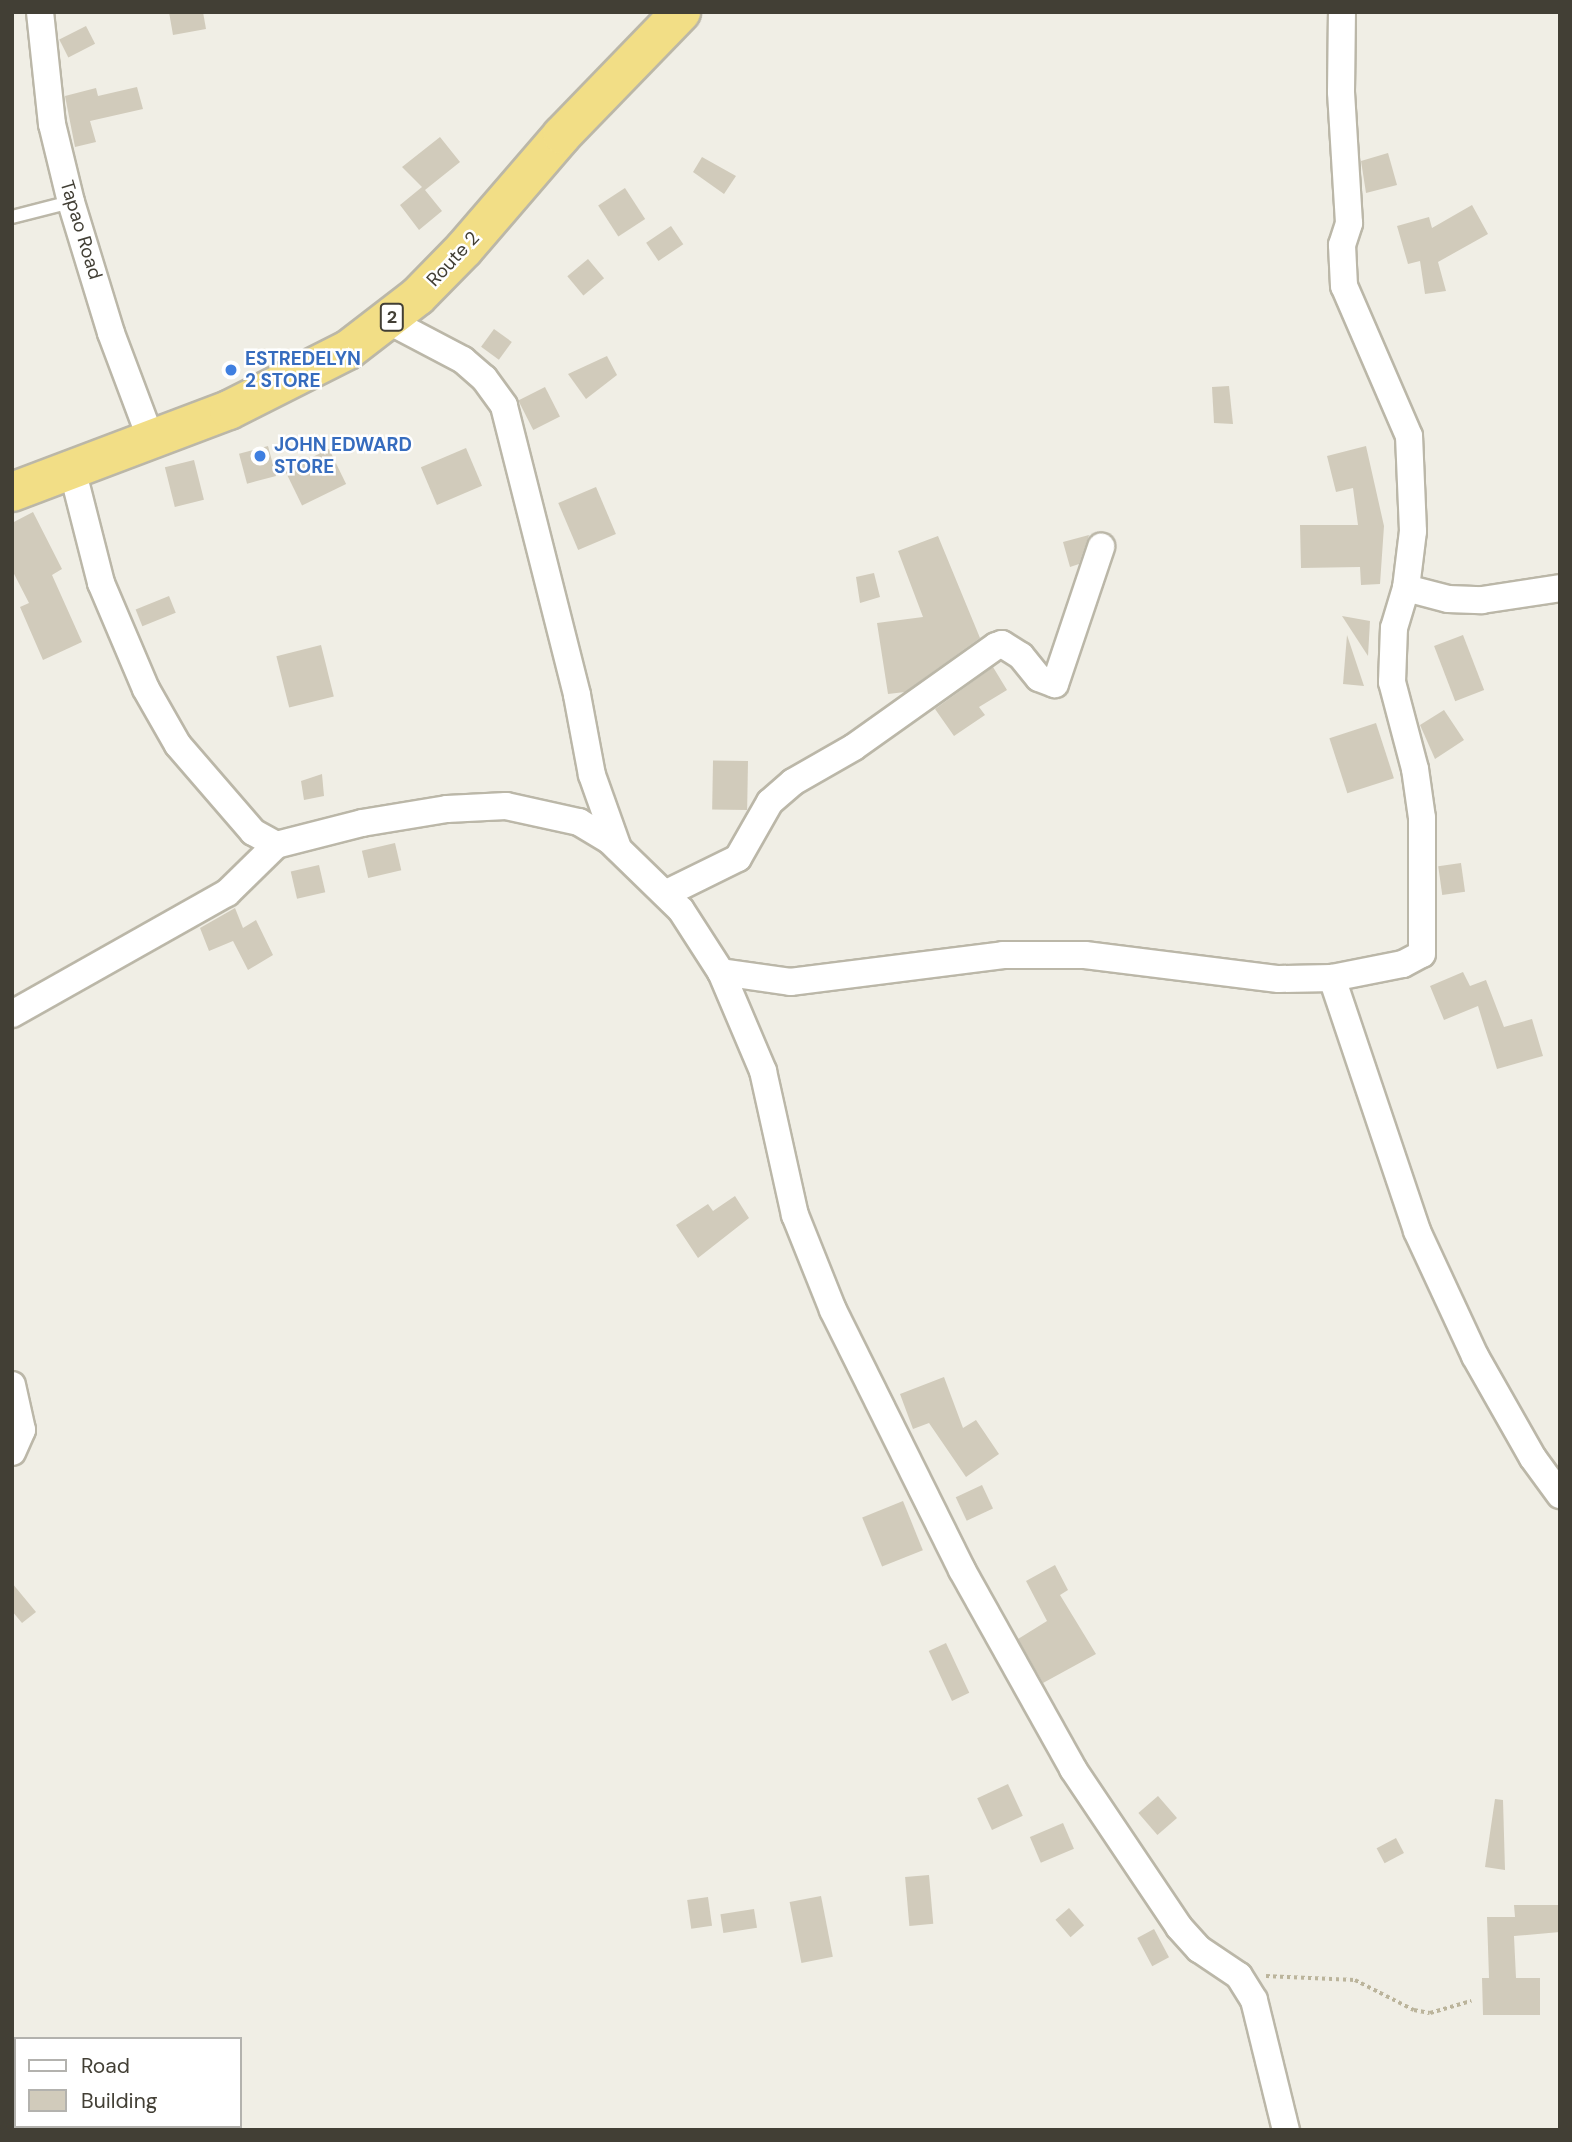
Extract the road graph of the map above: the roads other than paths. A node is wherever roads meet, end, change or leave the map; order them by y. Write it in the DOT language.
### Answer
graph roads {
  1 [pos="40,12"];
  2 [pos="681,12"];
  3 [pos="1342,12"];
  4 [pos="71,202"];
  5 [pos="12,217"];
  6 [pos="387,320"];
  7 [pos="152,442"];
  8 [pos="72,469"];
  9 [pos="12,492"];
  10 [pos="1101,547"];
  11 [pos="1406,587"];
  12 [pos="1560,588"];
  13 [pos="276,845"];
  14 [pos="618,848"];
  15 [pos="667,893"];
  16 [pos="721,972"];
  17 [pos="1332,978"];
  18 [pos="12,1014"];
  19 [pos="12,1385"];
  20 [pos="12,1452"];
  21 [pos="1560,1495"];
  22 [pos="1286,2130"];
  1 -- 4 [label="street, Tapao Road"];
  2 -- 6 [label="highway, Route 2 / 2"];
  3 -- 11 [label="street"];
  4 -- 5 [label="lane"];
  4 -- 7 [label="street, Tapao Road"];
  6 -- 7 [label="highway, Route 2 / 2"];
  6 -- 14 [label="street"];
  7 -- 8 [label="highway, Route 2 / 2"];
  8 -- 9 [label="highway, Route 2 / 2"];
  8 -- 13 [label="street"];
  10 -- 15 [label="street"];
  11 -- 12 [label="street"];
  11 -- 17 [label="street"];
  13 -- 14 [label="street"];
  13 -- 18 [label="street"];
  14 -- 15 [label="street"];
  15 -- 16 [label="street"];
  16 -- 17 [label="street"];
  16 -- 22 [label="street"];
  17 -- 21 [label="street"];
  19 -- 20 [label="street"];
}
